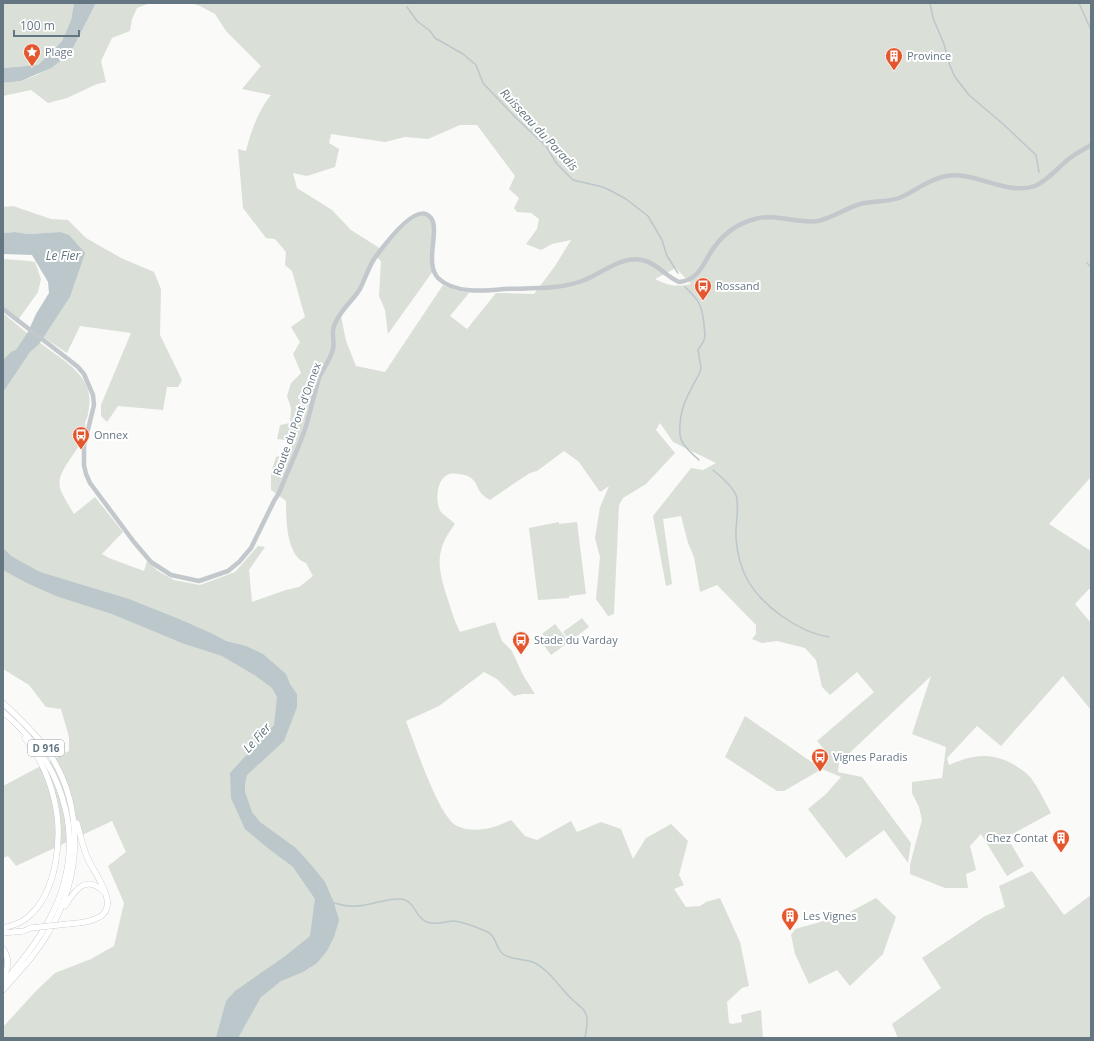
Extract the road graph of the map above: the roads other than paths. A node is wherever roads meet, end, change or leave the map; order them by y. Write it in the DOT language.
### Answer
graph roads {
  1 [pos="1091,145"];
  2 [pos="3,309"];
  3 [pos="3,703"];
  4 [pos="3,712"];
  5 [pos="11,719"];
  6 [pos="71,804"];
  7 [pos="106,895"];
  8 [pos="19,923"];
  9 [pos="53,926"];
  10 [pos="3,928"];
  11 [pos="31,928"];
  12 [pos="3,933"];
  13 [pos="3,949"];
  14 [pos="3,981"];
  15 [pos="3,984"];
  16 [pos="3,990"];
  1 -- 2 [label="street, Route du Pont d'Onnex"];
  3 -- 6 [label="highway, D 916"];
  4 -- 5 [label="highway, D 916"];
  5 -- 8 [label="highway"];
  5 -- 15 [label="highway, D 916"];
  6 -- 7 [label="highway"];
  6 -- 9 [label="highway, D 916"];
  7 -- 9 [label="highway"];
  7 -- 11 [label="highway, bridge"];
  8 -- 10 [label="highway"];
  8 -- 11 [label="highway"];
  9 -- 16 [label="highway, D 916"];
  11 -- 12 [label="highway"];
  13 -- 14 [label="highway"];
}
